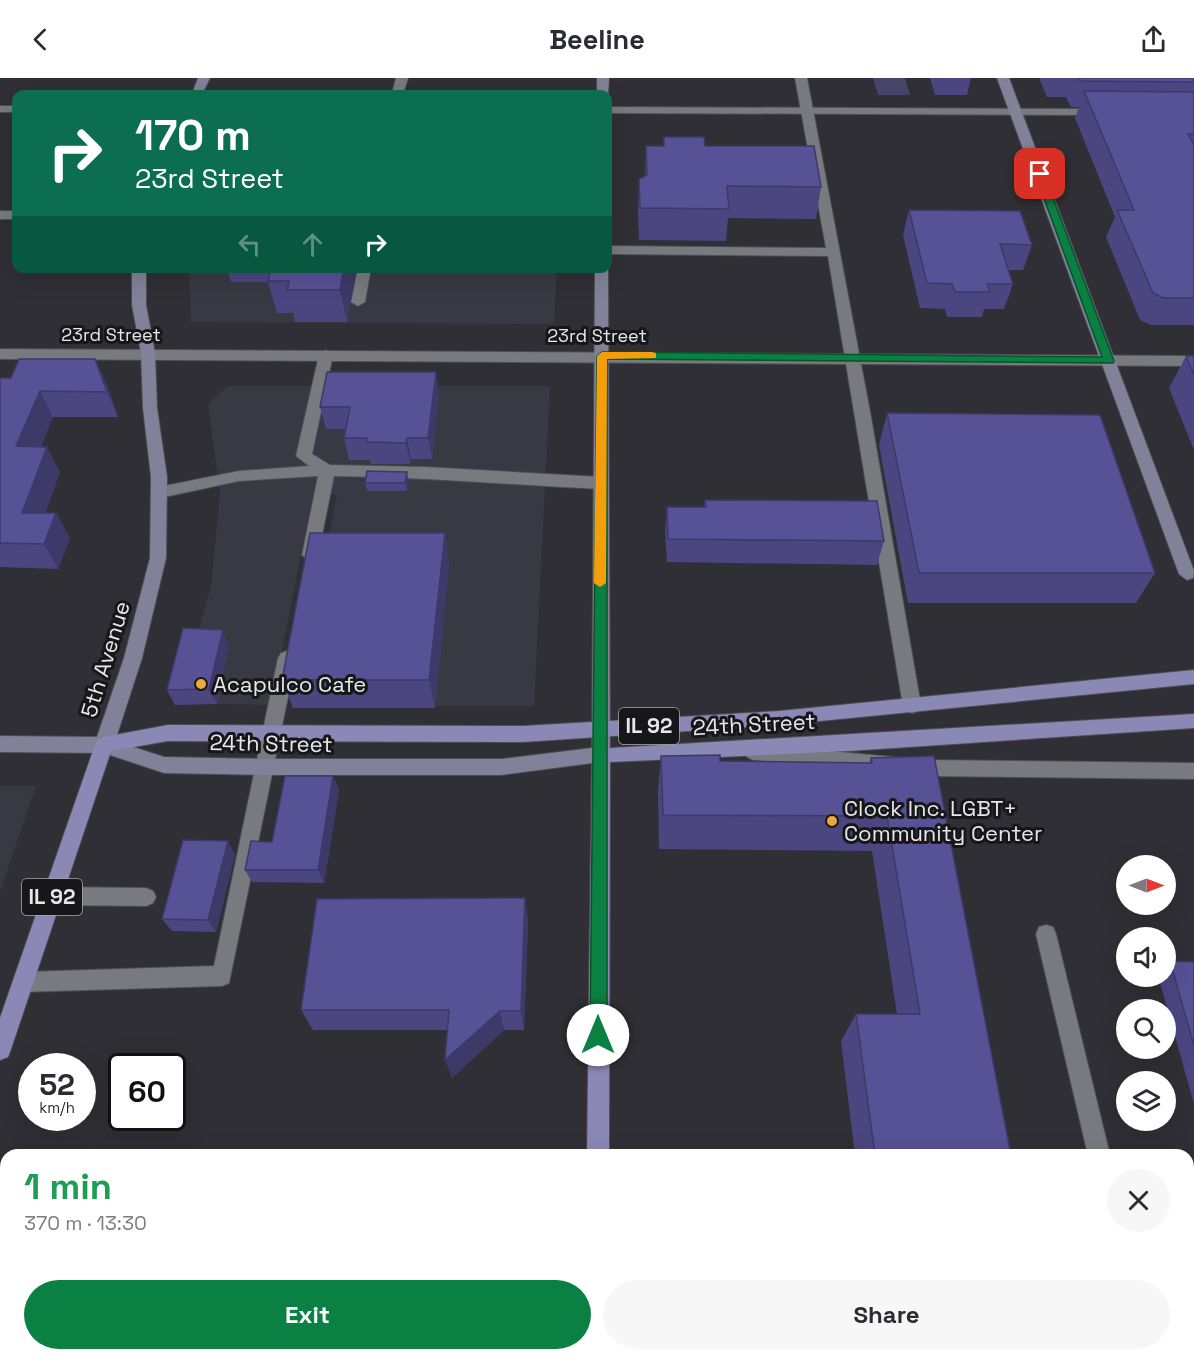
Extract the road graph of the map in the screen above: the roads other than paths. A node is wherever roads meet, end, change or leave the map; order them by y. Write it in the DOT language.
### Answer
graph roads {
  1 [pos="801,78"];
  2 [pos="1003,78"];
  3 [pos="612,110"];
  4 [pos="1016,111"];
  5 [pos="807,112"];
  6 [pos="1111,112"];
  7 [pos="612,250"];
  8 [pos="834,252"];
  9 [pos="140,273"];
  10 [pos="364,273"];
  11 [pos="602,273"];
  12 [pos="358,302"];
  13 [pos="0,354"];
  14 [pos="148,354"];
  15 [pos="326,355"];
  16 [pos="602,356"];
  17 [pos="852,357"];
  18 [pos="1109,361"];
  19 [pos="1194,361"];
  20 [pos="327,470"];
  21 [pos="601,483"];
  22 [pos="160,492"];
  23 [pos="307,572"];
  24 [pos="1187,574"];
  25 [pos="291,641"];
  26 [pos="1194,677"];
  27 [pos="912,706"];
  28 [pos="1194,721"];
  29 [pos="599,729"];
  30 [pos="270,734"];
  31 [pos="0,744"];
  32 [pos="104,745"];
  33 [pos="722,749"];
  34 [pos="601,755"];
  35 [pos="264,767"];
  36 [pos="1194,771"];
  37 [pos="52,896"];
  38 [pos="146,897"];
  39 [pos="1046,934"];
  40 [pos="23,982"];
  41 [pos="0,1049"];
  42 [pos="598,1149"];
  43 [pos="1098,1149"];
  1 -- 5 [label="street"];
  2 -- 4 [label="main road"];
  3 -- 5 [label="street"];
  4 -- 5 [label="street"];
  4 -- 6 [label="street"];
  4 -- 18 [label="main road"];
  5 -- 8 [label="street"];
  7 -- 8 [label="street"];
  8 -- 17 [label="street"];
  9 -- 14 [label="main road, 5th Avenue"];
  10 -- 12 [label="street"];
  11 -- 16 [label="main road"];
  13 -- 14 [label="street, 23rd Street"];
  14 -- 15 [label="street, 23rd Street"];
  14 -- 22 [label="main road, 5th Avenue"];
  15 -- 16 [label="street, 23rd Street"];
  15 -- 20 [label="street"];
  16 -- 17 [label="street, 23rd Street"];
  16 -- 21 [label="main road"];
  17 -- 18 [label="street, 23rd Street"];
  17 -- 27 [label="street"];
  18 -- 19 [label="street, 23rd Street"];
  18 -- 24 [label="main road"];
  20 -- 21 [label="street"];
  20 -- 22 [label="street"];
  20 -- 23 [label="street"];
  21 -- 29 [label="main road"];
  22 -- 32 [label="main road, 5th Avenue"];
  25 -- 30 [label="street"];
  26 -- 27 [label="main road, 24th Street / IL 92"];
  27 -- 29 [label="main road, 24th Street / IL 92"];
  28 -- 33 [label="main road, 24th Street / IL 92"];
  29 -- 30 [label="main road, 24th Street / IL 92"];
  29 -- 34 [label="main road"];
  30 -- 32 [label="main road, 24th Street / IL 92"];
  30 -- 35 [label="street"];
  31 -- 32 [label="main road, 24th Street"];
  32 -- 35 [label="main road, 24th Street"];
  32 -- 37 [label="main road, 5th Avenue / IL 92"];
  33 -- 34 [label="main road, 24th Street / IL 92"];
  33 -- 36 [label="street"];
  34 -- 35 [label="main road, 24th Street"];
  34 -- 42 [label="main road, IL 92"];
  35 -- 40 [label="street"];
  37 -- 38 [label="street"];
  37 -- 40 [label="main road, 5th Avenue / IL 92"];
  39 -- 43 [label="street"];
  40 -- 41 [label="main road, 5th Avenue / IL 92"];
}
